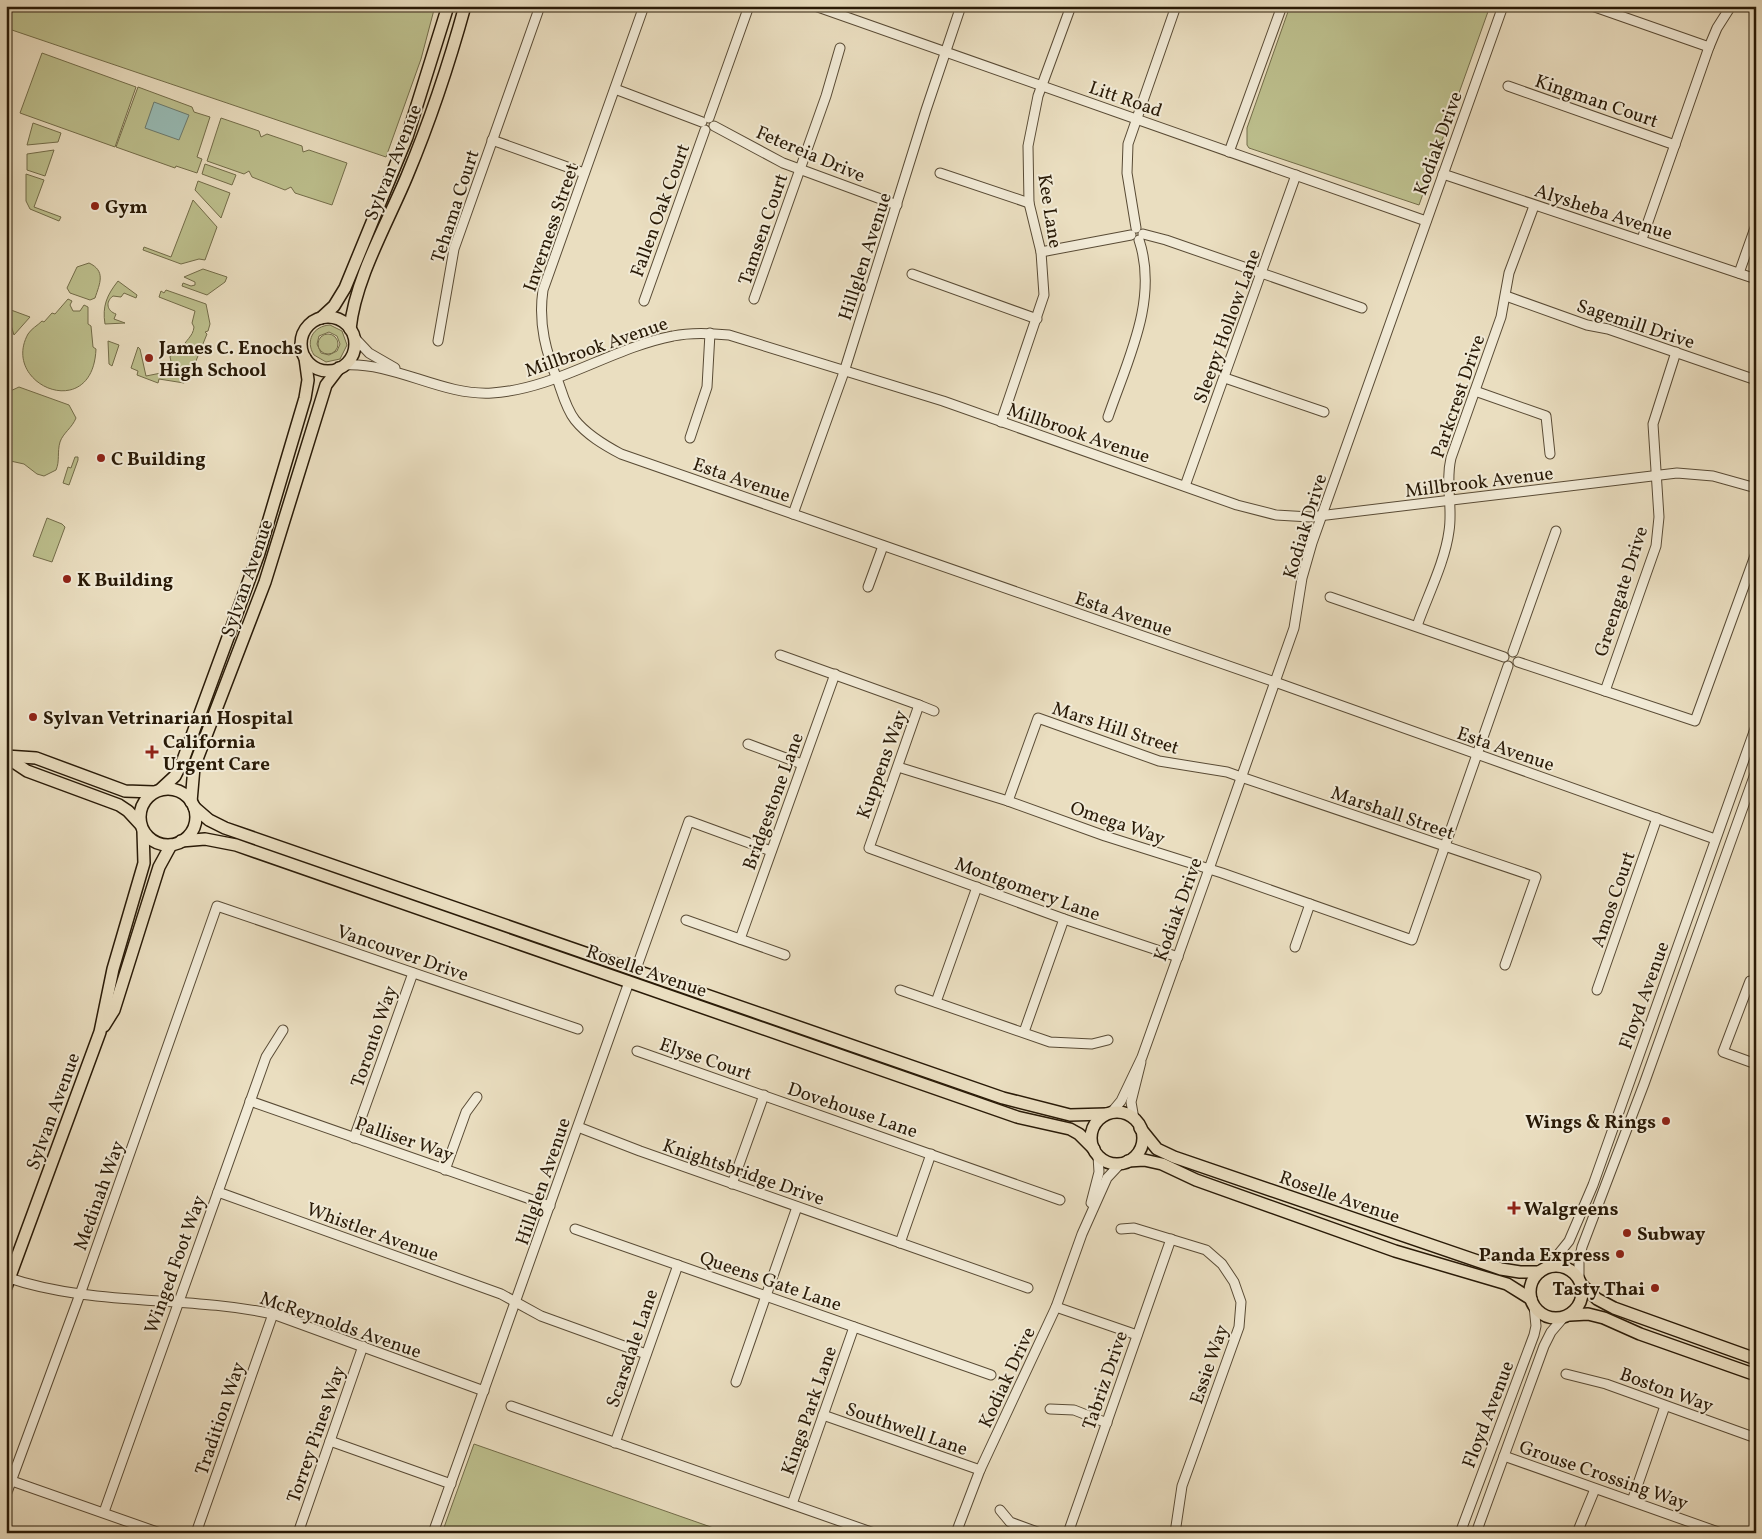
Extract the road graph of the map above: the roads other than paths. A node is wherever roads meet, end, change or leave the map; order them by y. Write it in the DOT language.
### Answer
graph roads {
  1 [pos="448,6"];
  2 [pos="465,6"];
  3 [pos="540,6"];
  4 [pos="644,6"];
  5 [pos="749,6"];
  6 [pos="815,6"];
  7 [pos="961,6"];
  8 [pos="1071,6"];
  9 [pos="1176,6"];
  10 [pos="1282,6"];
  11 [pos="1502,6"];
  12 [pos="1592,6"];
  13 [pos="1731,6"];
  14 [pos="840,48"];
  15 [pos="1709,48"];
  16 [pos="944,53"];
  17 [pos="1042,86"];
  18 [pos="1508,86"];
  19 [pos="615,89"];
  20 [pos="1135,119"];
  21 [pos="708,124"];
  22 [pos="492,140"];
  23 [pos="1675,145"];
  24 [pos="1229,152"];
  25 [pos="800,170"];
  26 [pos="584,173"];
  27 [pos="940,173"];
  28 [pos="1443,174"];
  29 [pos="1296,175"];
  30 [pos="1029,203"];
  31 [pos="897,205"];
  32 [pos="1534,206"];
  33 [pos="1426,221"];
  34 [pos="1756,225"];
  35 [pos="1137,234"];
  36 [pos="1642,239"];
  37 [pos="1041,252"];
  38 [pos="1262,273"];
  39 [pos="1739,273"];
  40 [pos="912,274"];
  41 [pos="1756,279"];
  42 [pos="1506,296"];
  43 [pos="754,299"];
  44 [pos="644,301"];
  45 [pos="1362,308"];
  46 [pos="321,318"];
  47 [pos="1037,319"];
  48 [pos="352,333"];
  49 [pos="710,333"];
  50 [pos="438,341"];
  51 [pos="1676,352"];
  52 [pos="305,358"];
  53 [pos="342,366"];
  54 [pos="844,372"];
  55 [pos="406,374"];
  56 [pos="556,377"];
  57 [pos="1225,378"];
  58 [pos="1756,380"];
  59 [pos="1475,391"];
  60 [pos="1324,412"];
  61 [pos="1108,417"];
  62 [pos="1001,422"];
  63 [pos="690,438"];
  64 [pos="1550,454"];
  65 [pos="1657,475"];
  66 [pos="1186,486"];
  67 [pos="1756,488"];
  68 [pos="1450,501"];
  69 [pos="793,514"];
  70 [pos="1323,515"];
  71 [pos="1556,531"];
  72 [pos="882,546"];
  73 [pos="1756,553"];
  74 [pos="868,587"];
  75 [pos="1330,597"];
  76 [pos="1417,626"];
  77 [pos="1513,652"];
  78 [pos="780,655"];
  79 [pos="1504,656"];
  80 [pos="1518,662"];
  81 [pos="1508,666"];
  82 [pos="835,674"];
  83 [pos="1275,682"];
  84 [pos="1605,692"];
  85 [pos="920,705"];
  86 [pos="934,711"];
  87 [pos="1756,726"];
  88 [pos="748,744"];
  89 [pos="1477,754"];
  90 [pos="6,757"];
  91 [pos="802,764"];
  92 [pos="898,767"];
  93 [pos="1756,771"];
  94 [pos="1241,777"];
  95 [pos="157,791"];
  96 [pos="1008,801"];
  97 [pos="193,804"];
  98 [pos="1657,818"];
  99 [pos="142,827"];
  100 [pos="1715,839"];
  101 [pos="176,843"];
  102 [pos="1444,847"];
  103 [pos="869,848"];
  104 [pos="771,851"];
  105 [pos="1209,869"];
  106 [pos="977,887"];
  107 [pos="1310,904"];
  108 [pos="217,906"];
  109 [pos="1064,919"];
  110 [pos="686,920"];
  111 [pos="740,939"];
  112 [pos="1294,947"];
  113 [pos="784,955"];
  114 [pos="1178,957"];
  115 [pos="1505,965"];
  116 [pos="636,969"];
  117 [pos="413,973"];
  118 [pos="629,982"];
  119 [pos="1756,982"];
  120 [pos="900,990"];
  121 [pos="1597,990"];
  122 [pos="708,994"];
  123 [pos="936,1002"];
  124 [pos="1656,1008"];
  125 [pos="578,1029"];
  126 [pos="283,1030"];
  127 [pos="100,1032"];
  128 [pos="1024,1032"];
  129 [pos="1108,1040"];
  130 [pos="636,1051"];
  131 [pos="1142,1057"];
  132 [pos="1756,1064"];
  133 [pos="1644,1084"];
  134 [pos="764,1095"];
  135 [pos="477,1097"];
  136 [pos="250,1102"];
  137 [pos="1108,1114"];
  138 [pos="1137,1124"];
  139 [pos="578,1127"];
  140 [pos="1612,1132"];
  141 [pos="354,1138"];
  142 [pos="1096,1152"];
  143 [pos="931,1154"];
  144 [pos="1124,1162"];
  145 [pos="445,1170"];
  146 [pos="732,1184"];
  147 [pos="1604,1189"];
  148 [pos="218,1192"];
  149 [pos="1060,1200"];
  150 [pos="550,1206"];
  151 [pos="797,1207"];
  152 [pos="575,1229"];
  153 [pos="1121,1229"];
  154 [pos="1082,1234"];
  155 [pos="1171,1239"];
  156 [pos="900,1243"];
  157 [pos="678,1265"];
  158 [pos="1544,1269"];
  159 [pos="7,1281"];
  160 [pos="1580,1282"];
  161 [pos="1028,1288"];
  162 [pos="80,1295"];
  163 [pos="766,1296"];
  164 [pos="1533,1302"];
  165 [pos="176,1304"];
  166 [pos="516,1304"];
  167 [pos="1056,1307"];
  168 [pos="273,1314"];
  169 [pos="1566,1316"];
  170 [pos="854,1327"];
  171 [pos="1137,1336"];
  172 [pos="363,1346"];
  173 [pos="646,1354"];
  174 [pos="1756,1358"];
  175 [pos="1566,1374"];
  176 [pos="991,1375"];
  177 [pos="1756,1375"];
  178 [pos="736,1382"];
  179 [pos="484,1392"];
  180 [pos="511,1406"];
  181 [pos="1665,1406"];
  182 [pos="1050,1409"];
  183 [pos="823,1416"];
  184 [pos="1107,1423"];
  185 [pos="1756,1438"];
  186 [pos="330,1441"];
  187 [pos="615,1443"];
  188 [pos="1504,1456"];
  189 [pos="980,1470"];
  190 [pos="12,1480"];
  191 [pos="451,1484"];
  192 [pos="1594,1489"];
  193 [pos="6,1495"];
  194 [pos="1632,1501"];
  195 [pos="792,1504"];
  196 [pos="1000,1510"];
  197 [pos="104,1512"];
  198 [pos="160,1533"];
  199 [pos="196,1533"];
  200 [pos="298,1533"];
  201 [pos="434,1533"];
  202 [pos="874,1533"];
  203 [pos="956,1533"];
  204 [pos="1040,1533"];
  205 [pos="1068,1533"];
  206 [pos="1175,1533"];
  207 [pos="1460,1533"];
  208 [pos="1476,1533"];
  209 [pos="1577,1533"];
  210 [pos="1721,1533"];
  1 -- 46 [label="main road, Sylvan Avenue"];
  2 -- 48 [label="main road, Sylvan Avenue"];
  3 -- 22 [label="street, Tehama Court"];
  4 -- 19 [label="street, Inverness Street"];
  5 -- 21 [label="street, Fallen Oak Court"];
  6 -- 16 [label="street, Litt Road"];
  7 -- 16 [label="street, Hillglen Avenue"];
  8 -- 17 [label="street, Kee Lane"];
  9 -- 20 [label="street"];
  10 -- 24 [label="street"];
  11 -- 28 [label="street, Kodiak Drive"];
  12 -- 15 [label="street"];
  13 -- 15 [label="street"];
  14 -- 25 [label="street, Tamsen Court"];
  15 -- 23 [label="street"];
  16 -- 17 [label="street, Litt Road"];
  16 -- 31 [label="street, Hillglen Avenue"];
  17 -- 20 [label="street, Litt Road"];
  17 -- 30 [label="street, Kee Lane"];
  18 -- 23 [label="street, Kingman Court"];
  19 -- 21 [label="street, Fetereia Drive"];
  19 -- 26 [label="street, Inverness Street"];
  20 -- 24 [label="street, Litt Road"];
  20 -- 35 [label="street"];
  21 -- 25 [label="street, Fetereia Drive"];
  21 -- 44 [label="street, Fallen Oak Court"];
  22 -- 26 [label="street"];
  22 -- 50 [label="street, Tehama Court"];
  23 -- 36 [label="street"];
  24 -- 29 [label="street, Litt Road"];
  25 -- 31 [label="street, Fetereia Drive"];
  25 -- 43 [label="street, Tamsen Court"];
  26 -- 56 [label="street, Inverness Street"];
  27 -- 30 [label="street"];
  28 -- 32 [label="street, Alysheba Avenue"];
  28 -- 33 [label="street, Kodiak Drive"];
  29 -- 33 [label="street, Litt Road"];
  29 -- 38 [label="street, Sleepy Hollow Lane"];
  30 -- 37 [label="street, Kee Lane"];
  31 -- 54 [label="street, Hillglen Avenue"];
  32 -- 36 [label="street, Alysheba Avenue"];
  32 -- 42 [label="street, Parkcrest Drive"];
  33 -- 70 [label="street, Kodiak Drive"];
  34 -- 39 [label="street"];
  35 -- 37 [label="street"];
  35 -- 38 [label="street"];
  35 -- 61 [label="street"];
  36 -- 39 [label="street, Alysheba Avenue"];
  37 -- 47 [label="street, Kee Lane"];
  38 -- 45 [label="street"];
  38 -- 57 [label="street, Sleepy Hollow Lane"];
  39 -- 41 [label="street, Alysheba Avenue"];
  40 -- 47 [label="street"];
  42 -- 51 [label="street, Sagemill Drive"];
  42 -- 59 [label="street, Parkcrest Drive"];
  46 -- 48 [label="main road"];
  46 -- 52 [label="main road"];
  47 -- 62 [label="street, Kee Lane"];
  48 -- 53 [label="main road"];
  48 -- 55 [label="street, Millbrook Avenue"];
  49 -- 54 [label="street, Millbrook Avenue"];
  49 -- 56 [label="street, Millbrook Avenue"];
  49 -- 63 [label="street"];
  51 -- 58 [label="street, Sagemill Drive"];
  51 -- 65 [label="street, Greengate Drive"];
  52 -- 53 [label="main road"];
  52 -- 95 [label="main road, Sylvan Avenue"];
  53 -- 55 [label="street, Millbrook Avenue"];
  53 -- 97 [label="main road, Sylvan Avenue"];
  54 -- 62 [label="street, Millbrook Avenue"];
  54 -- 69 [label="street, Hillglen Avenue"];
  55 -- 56 [label="street, Millbrook Avenue"];
  56 -- 69 [label="street, Esta Avenue"];
  57 -- 60 [label="street"];
  57 -- 66 [label="street, Sleepy Hollow Lane"];
  59 -- 64 [label="street"];
  59 -- 68 [label="street, Parkcrest Drive"];
  62 -- 66 [label="street, Millbrook Avenue"];
  65 -- 67 [label="street, Millbrook Avenue"];
  65 -- 68 [label="street, Millbrook Avenue"];
  65 -- 84 [label="street, Greengate Drive"];
  66 -- 70 [label="street, Millbrook Avenue"];
  68 -- 70 [label="street, Millbrook Avenue"];
  68 -- 76 [label="street, Parkcrest Drive"];
  69 -- 72 [label="street, Esta Avenue"];
  70 -- 83 [label="street, Kodiak Drive"];
  71 -- 77 [label="street"];
  72 -- 74 [label="street"];
  72 -- 83 [label="street, Esta Avenue"];
  73 -- 84 [label="street"];
  75 -- 76 [label="street"];
  76 -- 79 [label="street"];
  77 -- 79 [label="street"];
  77 -- 80 [label="street"];
  78 -- 82 [label="street"];
  79 -- 81 [label="street"];
  80 -- 81 [label="street"];
  80 -- 84 [label="street"];
  81 -- 89 [label="street"];
  82 -- 85 [label="street"];
  82 -- 91 [label="street, Bridgestone Lane"];
  83 -- 89 [label="street, Esta Avenue"];
  83 -- 94 [label="street, Kodiak Drive"];
  85 -- 86 [label="street, Kuppens Way"];
  85 -- 92 [label="street, Kuppens Way"];
  87 -- 100 [label="street, Floyd Avenue"];
  88 -- 91 [label="street"];
  89 -- 98 [label="street, Esta Avenue"];
  89 -- 102 [label="street"];
  90 -- 95 [label="main road"];
  90 -- 99 [label="main road"];
  91 -- 104 [label="street, Bridgestone Lane"];
  92 -- 96 [label="street, Omega Way"];
  92 -- 103 [label="street, Kuppens Way"];
  93 -- 133 [label="street, Floyd Avenue"];
  94 -- 96 [label="street, Mars Hill Street"];
  94 -- 102 [label="street, Marshall Street"];
  94 -- 105 [label="street, Kodiak Drive"];
  95 -- 97 [label="main road"];
  95 -- 99 [label="main road"];
  96 -- 105 [label="street, Omega Way"];
  97 -- 101 [label="main road"];
  97 -- 116 [label="main road, Roselle Avenue"];
  98 -- 100 [label="street, Esta Avenue"];
  98 -- 121 [label="street, Amos Court"];
  99 -- 101 [label="main road"];
  99 -- 127 [label="main road, Sylvan Avenue"];
  100 -- 124 [label="street, Floyd Avenue"];
  101 -- 118 [label="main road, Roselle Avenue"];
  101 -- 127 [label="main road, Sylvan Avenue"];
  102 -- 107 [label="street, Omega Way"];
  102 -- 115 [label="street, Marshall Street"];
  103 -- 106 [label="street, Montgomery Lane"];
  104 -- 111 [label="street, Bridgestone Lane"];
  104 -- 116 [label="street"];
  105 -- 107 [label="street, Omega Way"];
  105 -- 114 [label="street, Kodiak Drive"];
  106 -- 109 [label="street, Montgomery Lane"];
  106 -- 123 [label="street"];
  107 -- 112 [label="street"];
  108 -- 117 [label="street, Vancouver Drive"];
  108 -- 162 [label="street, Medinah Way"];
  109 -- 114 [label="street, Montgomery Lane"];
  109 -- 128 [label="street"];
  110 -- 111 [label="street"];
  111 -- 113 [label="street"];
  114 -- 131 [label="street, Kodiak Drive"];
  116 -- 122 [label="main road, Roselle Avenue"];
  117 -- 125 [label="street, Vancouver Drive"];
  117 -- 141 [label="street, Toronto Way"];
  118 -- 122 [label="main road"];
  118 -- 139 [label="street, Hillglen Avenue"];
  118 -- 142 [label="main road, Roselle Avenue"];
  119 -- 132 [label="street"];
  120 -- 123 [label="street"];
  122 -- 137 [label="main road, Roselle Avenue"];
  123 -- 128 [label="street"];
  124 -- 133 [label="street"];
  124 -- 140 [label="street, Floyd Avenue"];
  126 -- 136 [label="street, Winged Foot Way"];
  127 -- 159 [label="main road, Sylvan Avenue"];
  128 -- 129 [label="street"];
  130 -- 134 [label="street, Elyse Court"];
  131 -- 137 [label="street, Kodiak Drive"];
  131 -- 138 [label="street, Kodiak Drive"];
  133 -- 147 [label="street, Floyd Avenue"];
  134 -- 143 [label="street, Dovehouse Lane"];
  134 -- 146 [label="street"];
  135 -- 145 [label="street"];
  136 -- 141 [label="street, Palliser Way"];
  136 -- 148 [label="street, Winged Foot Way"];
  137 -- 138 [label="main road"];
  137 -- 142 [label="main road"];
  138 -- 144 [label="main road"];
  138 -- 158 [label="main road, Roselle Avenue"];
  139 -- 146 [label="street, Knightsbridge Drive"];
  139 -- 150 [label="street, Hillglen Avenue"];
  140 -- 147 [label="street"];
  140 -- 158 [label="street, Floyd Avenue"];
  141 -- 145 [label="street, Palliser Way"];
  142 -- 144 [label="main road"];
  142 -- 154 [label="street, Kodiak Drive"];
  143 -- 149 [label="street, Dovehouse Lane"];
  143 -- 156 [label="street"];
  144 -- 154 [label="street, Kodiak Drive"];
  144 -- 164 [label="main road, Roselle Avenue"];
  145 -- 150 [label="street, Palliser Way"];
  146 -- 151 [label="street, Knightsbridge Drive"];
  147 -- 160 [label="street, Floyd Avenue"];
  148 -- 165 [label="street, Winged Foot Way"];
  148 -- 166 [label="street, Whistler Avenue"];
  150 -- 166 [label="street, Hillglen Avenue"];
  151 -- 156 [label="street, Knightsbridge Drive"];
  151 -- 163 [label="street"];
  152 -- 157 [label="street, Queens Gate Lane"];
  153 -- 155 [label="street, Essie Way"];
  154 -- 167 [label="street, Kodiak Drive"];
  155 -- 171 [label="street, Tabriz Drive"];
  155 -- 206 [label="street, Essie Way"];
  156 -- 161 [label="street, Knightsbridge Drive"];
  157 -- 163 [label="street, Queens Gate Lane"];
  157 -- 173 [label="street, Scarsdale Lane"];
  158 -- 160 [label="main road"];
  158 -- 164 [label="main road"];
  159 -- 162 [label="street, McReynolds Avenue"];
  160 -- 169 [label="main road"];
  160 -- 174 [label="main road"];
  162 -- 165 [label="street, McReynolds Avenue"];
  162 -- 190 [label="street, Medinah Way"];
  163 -- 170 [label="street, Queens Gate Lane"];
  163 -- 178 [label="street"];
  164 -- 169 [label="main road"];
  164 -- 207 [label="street, Floyd Avenue"];
  165 -- 168 [label="street, McReynolds Avenue"];
  165 -- 197 [label="street, Winged Foot Way"];
  166 -- 173 [label="street, Whistler Avenue"];
  166 -- 179 [label="street, Hillglen Avenue"];
  167 -- 171 [label="street"];
  167 -- 189 [label="street, Kodiak Drive"];
  168 -- 172 [label="street, McReynolds Avenue"];
  168 -- 199 [label="street, Tradition Way"];
  169 -- 177 [label="main road"];
  169 -- 188 [label="street, Floyd Avenue"];
  170 -- 176 [label="street, Queens Gate Lane"];
  170 -- 183 [label="street, Kings Park Lane"];
  171 -- 184 [label="street, Tabriz Drive"];
  172 -- 179 [label="street, McReynolds Avenue"];
  172 -- 186 [label="street, Torrey Pines Way"];
  173 -- 187 [label="street, Scarsdale Lane"];
  175 -- 181 [label="street, Boston Way"];
  179 -- 191 [label="street, Hillglen Avenue"];
  180 -- 187 [label="street"];
  181 -- 185 [label="street, Boston Way"];
  181 -- 194 [label="street"];
  182 -- 184 [label="street"];
  183 -- 189 [label="street, Southwell Lane"];
  183 -- 195 [label="street, Kings Park Lane"];
  184 -- 205 [label="street, Tabriz Drive"];
  186 -- 191 [label="street"];
  186 -- 200 [label="street, Torrey Pines Way"];
  187 -- 195 [label="street"];
  188 -- 192 [label="street, Grouse Crossing Way"];
  188 -- 208 [label="street, Floyd Avenue"];
  189 -- 203 [label="street, Kodiak Drive"];
  190 -- 193 [label="street, Medinah Way"];
  190 -- 197 [label="street"];
  191 -- 201 [label="street, Hillglen Avenue"];
  192 -- 194 [label="street, Grouse Crossing Way"];
  192 -- 209 [label="street"];
  194 -- 210 [label="street, Grouse Crossing Way"];
  195 -- 202 [label="street"];
  196 -- 204 [label="street"];
  197 -- 198 [label="street"];
}
